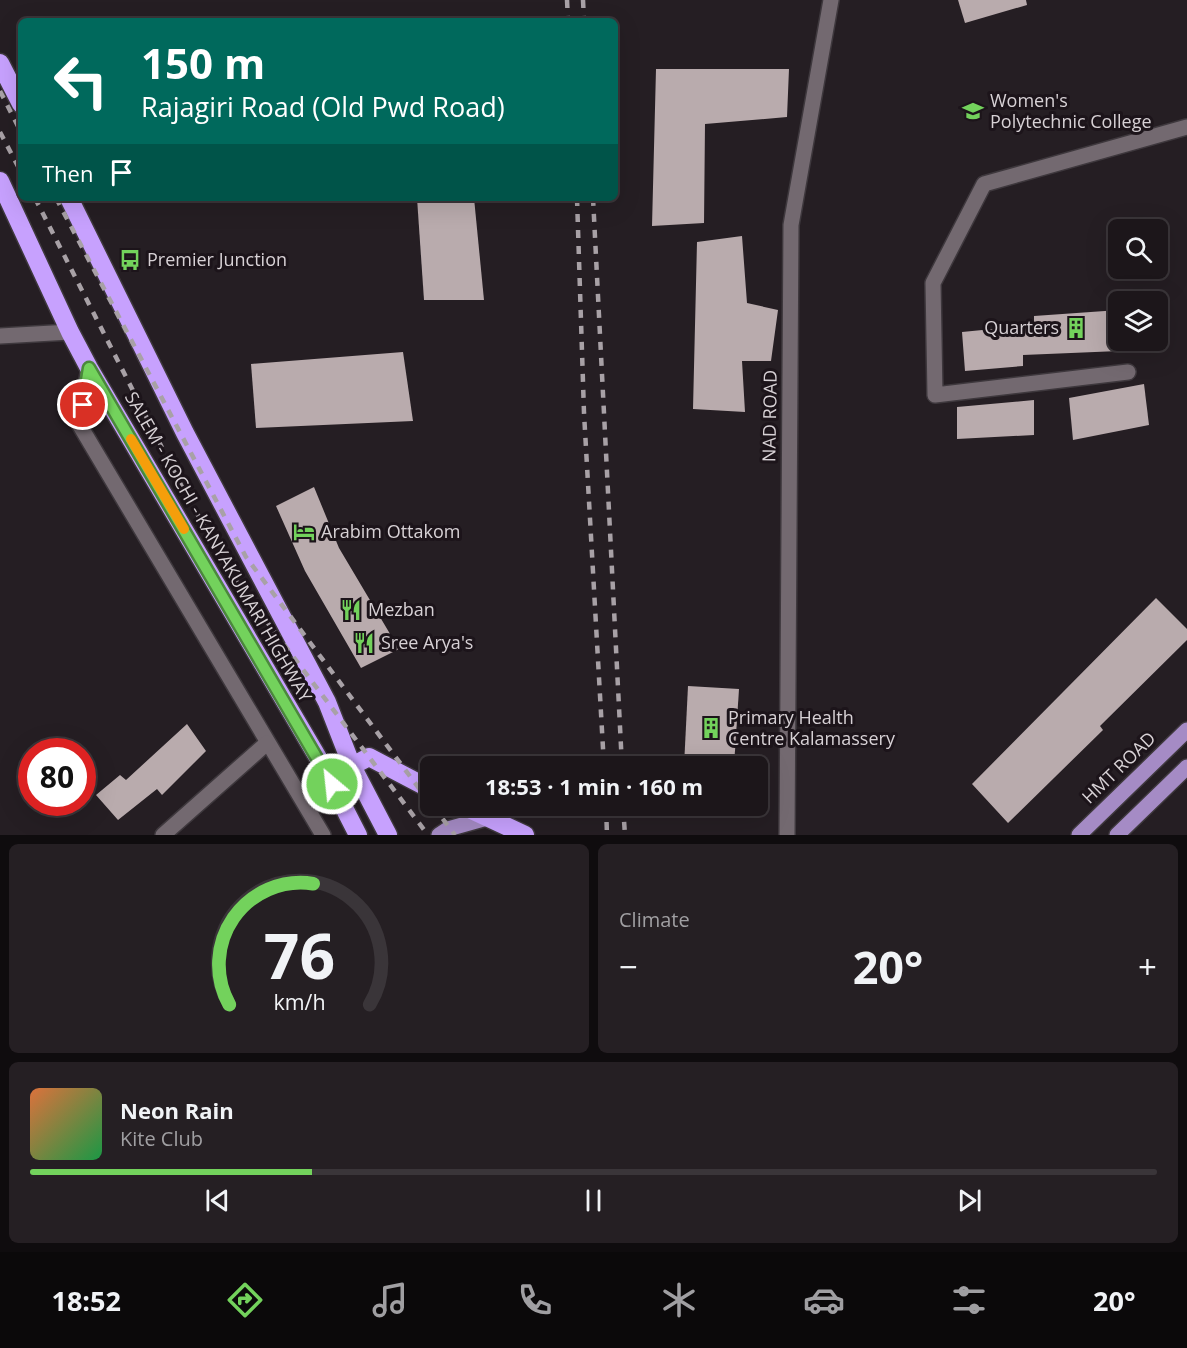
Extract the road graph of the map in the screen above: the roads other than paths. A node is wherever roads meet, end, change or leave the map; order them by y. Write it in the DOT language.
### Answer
graph roads {
  1 [pos="831,0"];
  2 [pos="0,63"];
  3 [pos="18,98"];
  4 [pos="1187,127"];
  5 [pos="0,181"];
  6 [pos="70,201"];
  7 [pos="70,332"];
  8 [pos="0,336"];
  9 [pos="89,368"];
  10 [pos="1128,372"];
  11 [pos="1187,730"];
  12 [pos="267,743"];
  13 [pos="352,766"];
  14 [pos="1187,767"];
  15 [pos="420,784"];
  16 [pos="483,816"];
  17 [pos="487,818"];
  18 [pos="354,828"];
  19 [pos="386,831"];
  20 [pos="163,835"];
  21 [pos="323,835"];
  22 [pos="439,835"];
  23 [pos="525,835"];
  24 [pos="787,835"];
  25 [pos="1079,835"];
  26 [pos="1117,835"];
  1 -- 24 [label="street, NAD ROAD"];
  2 -- 3 [label="highway"];
  4 -- 10 [label="street"];
  5 -- 7 [label="highway, SALEM - KOCHI - KANYAKUMARI HIGHWAY"];
  6 -- 13 [label="highway, SALEM - KOCHI - KANYAKUMARI HIGHWAY"];
  7 -- 8 [label="street"];
  7 -- 9 [label="highway, SALEM - KOCHI - KANYAKUMARI HIGHWAY"];
  9 -- 12 [label="street"];
  9 -- 18 [label="highway, SALEM - KOCHI - KANYAKUMARI HIGHWAY"];
  11 -- 25 [label="main road, HMT ROAD"];
  12 -- 20 [label="street"];
  12 -- 21 [label="street"];
  13 -- 15 [label="highway"];
  13 -- 19 [label="highway, SALEM - KOCHI - KANYAKUMARI HIGHWAY"];
  14 -- 26 [label="main road"];
  16 -- 17 [label="highway"];
  17 -- 22 [label="main road"];
  17 -- 23 [label="highway"];
  18 -- 19 [label="highway"];
}
